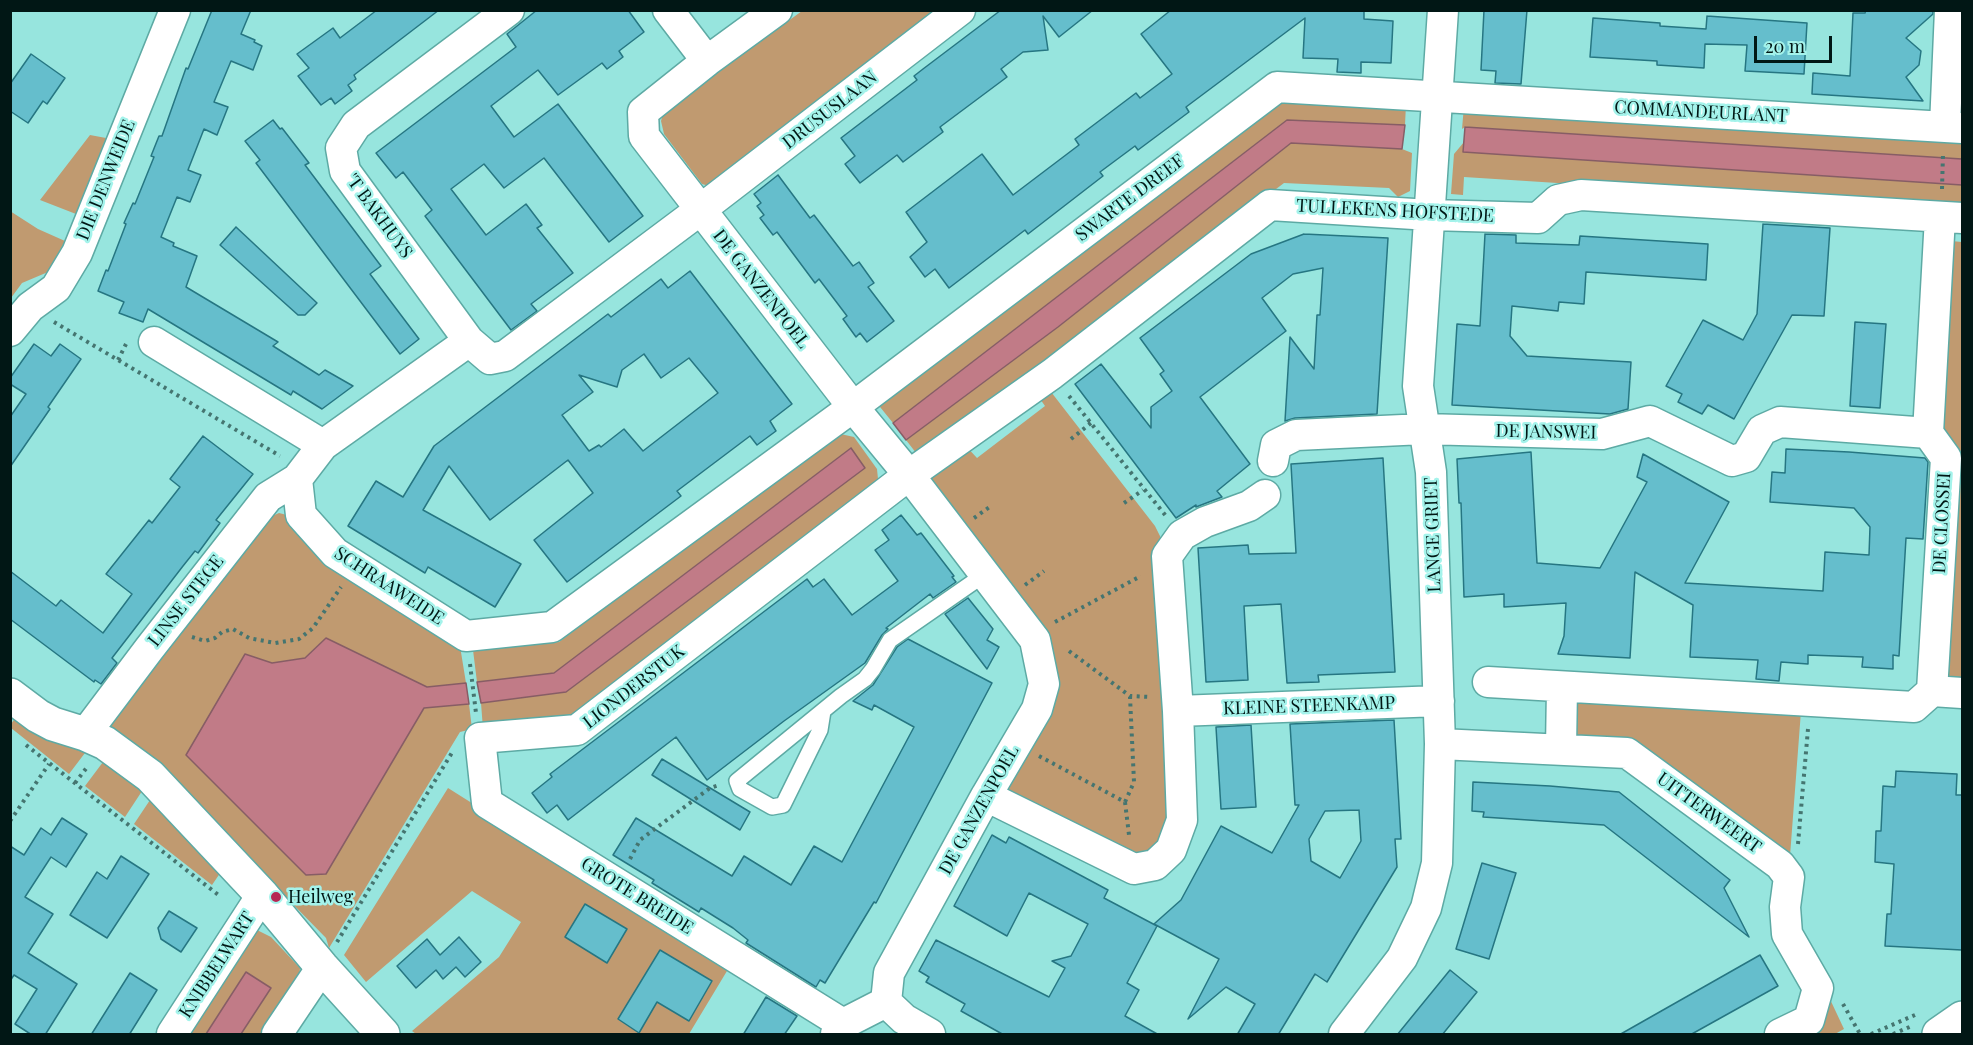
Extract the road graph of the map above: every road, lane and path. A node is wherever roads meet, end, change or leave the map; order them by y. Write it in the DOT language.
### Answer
graph roads {
  1 [pos="174,10"];
  2 [pos="509,10"];
  3 [pos="668,10"];
  4 [pos="777,10"];
  5 [pos="960,10"];
  6 [pos="1443,10"];
  7 [pos="1950,10"];
  8 [pos="707,61"];
  9 [pos="1439,97"];
  10 [pos="1954,127"];
  11 [pos="700,210"];
  12 [pos="1430,215"];
  13 [pos="1951,217"];
  14 [pos="30,308"];
  15 [pos="10,331"];
  16 [pos="469,341"];
  17 [pos="154,342"];
  18 [pos="1052,374"];
  19 [pos="853,407"];
  20 [pos="1091,423"];
  21 [pos="1424,429"];
  22 [pos="1928,433"];
  23 [pos="1071,439"];
  24 [pos="323,445"];
  25 [pos="1273,461"];
  26 [pos="300,475"];
  27 [pos="909,475"];
  28 [pos="1143,490"];
  29 [pos="1265,495"];
  30 [pos="1124,503"];
  31 [pos="991,507"];
  32 [pos="972,520"];
  33 [pos="1182,535"];
  34 [pos="355,566"];
  35 [pos="1044,571"];
  36 [pos="1161,573"];
  37 [pos="985,574"];
  38 [pos="1023,587"];
  39 [pos="1052,624"];
  40 [pos="187,633"];
  41 [pos="466,636"];
  42 [pos="1069,651"];
  43 [pos="1488,682"];
  44 [pos="1562,687"];
  45 [pos="1932,692"];
  46 [pos="1962,693"];
  47 [pos="10,695"];
  48 [pos="1130,696"];
  49 [pos="1439,700"];
  50 [pos="1810,701"];
  51 [pos="1178,704"];
  52 [pos="823,711"];
  53 [pos="85,734"];
  54 [pos="480,738"];
  55 [pos="20,740"];
  56 [pos="1440,744"];
  57 [pos="1561,749"];
  58 [pos="1038,755"];
  59 [pos="50,764"];
  60 [pos="737,781"];
  61 [pos="986,796"];
  62 [pos="1125,802"];
  63 [pos="10,821"];
  64 [pos="1130,845"];
  65 [pos="1789,877"];
  66 [pos="618,884"];
  67 [pos="255,906"];
  68 [pos="322,967"];
  69 [pos="886,1002"];
  70 [pos="1962,1018"];
  71 [pos="840,1029"];
  72 [pos="172,1035"];
  73 [pos="277,1035"];
  74 [pos="383,1035"];
  75 [pos="930,1035"];
  76 [pos="1344,1035"];
  77 [pos="1780,1035"];
  78 [pos="1939,1035"];
  1 -- 14 [label="street, DIE DENWEIDE"];
  2 -- 16 [label="street, 'T BAKHUYS"];
  3 -- 8 [label="street"];
  4 -- 8 [label="street"];
  5 -- 11 [label="street, DRUSUSLAAN"];
  6 -- 9 [label="street, LANGE GRIET"];
  7 -- 10 [label="street"];
  8 -- 11 [label="street, DE GANZENPOEL"];
  9 -- 10 [label="street, COMMANDEURLANT"];
  9 -- 12 [label="street, LANGE GRIET"];
  9 -- 19 [label="street, SWARTE DREEF"];
  10 -- 13 [label="path"];
  11 -- 16 [label="street"];
  11 -- 19 [label="street, DE GANZENPOEL"];
  12 -- 13 [label="street, TULLEKENS HOFSTEDE"];
  12 -- 18 [label="street, TULLEKENS HOFSTEDE"];
  12 -- 21 [label="street, LANGE GRIET"];
  13 -- 22 [label="street"];
  14 -- 15 [label="street, DIE DENWEIDE"];
  14 -- 26 [label="path"];
  16 -- 24 [label="street"];
  17 -- 24 [label="street"];
  18 -- 20 [label="path"];
  18 -- 27 [label="street, TULLEKENS HOFSTEDE"];
  19 -- 27 [label="street, DE GANZENPOEL"];
  19 -- 41 [label="street"];
  20 -- 23 [label="path"];
  20 -- 28 [label="path"];
  21 -- 22 [label="street, DE JANSWEI"];
  21 -- 25 [label="street"];
  21 -- 49 [label="street, LANGE GRIET"];
  22 -- 45 [label="street, DE CLOSSEI"];
  24 -- 26 [label="street"];
  26 -- 34 [label="street, SCHRAAWEIDE"];
  26 -- 53 [label="street, LINSE STEGE"];
  27 -- 37 [label="street, DE GANZENPOEL"];
  27 -- 54 [label="street, LIONDERSTUK"];
  28 -- 30 [label="path"];
  28 -- 33 [label="path"];
  29 -- 33 [label="street"];
  31 -- 32 [label="path"];
  33 -- 36 [label="street"];
  34 -- 40 [label="path"];
  34 -- 41 [label="street, SCHRAAWEIDE"];
  35 -- 38 [label="path"];
  36 -- 39 [label="path"];
  36 -- 51 [label="street"];
  37 -- 52 [label="lane"];
  37 -- 61 [label="street, DE GANZENPOEL"];
  41 -- 54 [label="path"];
  42 -- 48 [label="path"];
  43 -- 44 [label="street"];
  44 -- 50 [label="street"];
  44 -- 57 [label="street"];
  45 -- 46 [label="street"];
  45 -- 50 [label="street"];
  47 -- 53 [label="street"];
  48 -- 51 [label="path"];
  48 -- 62 [label="path"];
  49 -- 51 [label="street, KLEINE STEENKAMP"];
  49 -- 56 [label="street, LANGE GRIET"];
  50 -- 65 [label="path"];
  51 -- 61 [label="street"];
  52 -- 60 [label="lane"];
  52 -- 60 [label="lane"];
  53 -- 67 [label="street"];
  54 -- 66 [label="street, GROTE BREIDE"];
  54 -- 68 [label="path"];
  55 -- 59 [label="path"];
  56 -- 57 [label="street, UITTERWEERT"];
  56 -- 76 [label="street, LANGE GRIET"];
  57 -- 65 [label="street, UITTERWEERT"];
  58 -- 62 [label="path"];
  59 -- 63 [label="path"];
  59 -- 67 [label="path"];
  60 -- 66 [label="path"];
  61 -- 69 [label="street, DE GANZENPOEL"];
  62 -- 64 [label="path"];
  65 -- 77 [label="street"];
  66 -- 71 [label="street, GROTE BREIDE"];
  67 -- 68 [label="street"];
  67 -- 72 [label="street, KNIBBELWART"];
  68 -- 73 [label="street"];
  68 -- 74 [label="street"];
  69 -- 71 [label="street, GROTE BREIDE"];
  69 -- 75 [label="street"];
  70 -- 78 [label="street"];
}
